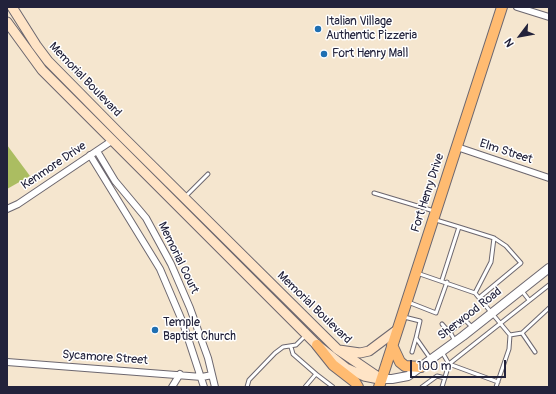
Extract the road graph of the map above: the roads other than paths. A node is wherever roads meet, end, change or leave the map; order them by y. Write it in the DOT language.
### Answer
graph roads {
  1 [pos="12,7"];
  2 [pos="502,7"];
  3 [pos="517,7"];
  4 [pos="7,8"];
  5 [pos="549,17"];
  6 [pos="7,22"];
  7 [pos="28,32"];
  8 [pos="121,135"];
  9 [pos="113,140"];
  10 [pos="457,147"];
  11 [pos="97,151"];
  12 [pos="90,155"];
  13 [pos="208,174"];
  14 [pos="549,178"];
  15 [pos="374,193"];
  16 [pos="185,197"];
  17 [pos="178,206"];
  18 [pos="7,209"];
  19 [pos="434,215"];
  20 [pos="459,227"];
  21 [pos="494,238"];
  22 [pos="171,264"];
  23 [pos="549,268"];
  24 [pos="160,269"];
  25 [pos="416,272"];
  26 [pos="442,280"];
  27 [pos="447,282"];
  28 [pos="549,285"];
  29 [pos="521,290"];
  30 [pos="475,293"];
  31 [pos="480,297"];
  32 [pos="529,300"];
  33 [pos="406,301"];
  34 [pos="549,308"];
  35 [pos="492,312"];
  36 [pos="402,316"];
  37 [pos="442,324"];
  38 [pos="501,324"];
  39 [pos="473,328"];
  40 [pos="397,330"];
  41 [pos="449,332"];
  42 [pos="522,333"];
  43 [pos="307,334"];
  44 [pos="510,335"];
  45 [pos="416,338"];
  46 [pos="455,341"];
  47 [pos="318,345"];
  48 [pos="392,345"];
  49 [pos="291,346"];
  50 [pos="337,349"];
  51 [pos="412,352"];
  52 [pos="442,352"];
  53 [pos="535,352"];
  54 [pos="432,359"];
  55 [pos="7,362"];
  56 [pos="449,364"];
  57 [pos="421,367"];
  58 [pos="180,374"];
  59 [pos="316,374"];
  60 [pos="212,375"];
  61 [pos="202,377"];
  62 [pos="445,378"];
  63 [pos="498,382"];
  64 [pos="380,383"];
  65 [pos="172,387"];
  66 [pos="204,387"];
  67 [pos="215,387"];
  68 [pos="247,387"];
  69 [pos="305,387"];
  70 [pos="333,387"];
  71 [pos="358,387"];
  72 [pos="422,387"];
  73 [pos="442,387"];
  74 [pos="496,387"];
  1 -- 7 [label="main road, Memorial Boulevard"];
  2 -- 10 [label="main road, Fort Henry Drive"];
  3 -- 5 [label="street"];
  4 -- 7 [label="main road"];
  6 -- 9 [label="main road, Memorial Boulevard"];
  7 -- 8 [label="main road, Memorial Boulevard"];
  8 -- 9 [label="main road"];
  8 -- 16 [label="main road, Memorial Boulevard"];
  9 -- 11 [label="street, Kenmore Drive"];
  9 -- 17 [label="main road, Memorial Boulevard"];
  10 -- 14 [label="street, Elm Street"];
  10 -- 19 [label="main road, Fort Henry Drive"];
  11 -- 12 [label="street, Kenmore Drive"];
  11 -- 22 [label="street, Memorial Court"];
  12 -- 18 [label="street, Kenmore Drive"];
  12 -- 24 [label="street, Memorial Court"];
  13 -- 16 [label="lane"];
  15 -- 19 [label="lane"];
  16 -- 17 [label="main road"];
  16 -- 50 [label="main road, Memorial Boulevard"];
  17 -- 43 [label="main road, Memorial Boulevard"];
  19 -- 20 [label="lane"];
  19 -- 25 [label="main road, Fort Henry Drive"];
  20 -- 21 [label="lane"];
  20 -- 26 [label="lane"];
  21 -- 30 [label="lane"];
  21 -- 31 [label="lane"];
  22 -- 24 [label="street"];
  22 -- 60 [label="street, Memorial Court"];
  23 -- 29 [label="street, Sherwood Road"];
  24 -- 61 [label="street, Memorial Court"];
  25 -- 26 [label="lane"];
  25 -- 33 [label="main road, Fort Henry Drive"];
  26 -- 27 [label="lane"];
  27 -- 30 [label="lane"];
  27 -- 33 [label="lane"];
  28 -- 32 [label="lane"];
  29 -- 32 [label="lane"];
  29 -- 35 [label="street, Sherwood Road"];
  30 -- 31 [label="lane"];
  31 -- 35 [label="lane"];
  32 -- 38 [label="lane"];
  33 -- 36 [label="main road, Fort Henry Drive"];
  34 -- 42 [label="lane"];
  35 -- 38 [label="lane"];
  35 -- 39 [label="street, Sherwood Road"];
  36 -- 40 [label="main road, Fort Henry Drive"];
  36 -- 45 [label="lane"];
  37 -- 41 [label="lane"];
  38 -- 44 [label="lane"];
  38 -- 56 [label="lane"];
  39 -- 41 [label="lane"];
  39 -- 46 [label="street, Sherwood Road"];
  40 -- 48 [label="main road, Fort Henry Drive"];
  40 -- 50 [label="main road"];
  41 -- 46 [label="lane"];
  42 -- 44 [label="lane"];
  42 -- 53 [label="lane"];
  43 -- 47 [label="main road, Memorial Boulevard"];
  43 -- 49 [label="lane"];
  44 -- 63 [label="lane"];
  45 -- 51 [label="lane"];
  45 -- 54 [label="lane"];
  46 -- 52 [label="street, Sherwood Road"];
  47 -- 64 [label="main road, Memorial Boulevard"];
  47 -- 71 [label="main road"];
  48 -- 57 [label="main road"];
  48 -- 64 [label="main road, Fort Henry Drive"];
  49 -- 59 [label="lane"];
  49 -- 68 [label="lane"];
  50 -- 64 [label="main road, Memorial Boulevard"];
  52 -- 54 [label="street, Sherwood Road"];
  52 -- 56 [label="lane"];
  54 -- 57 [label="street, Sherwood Road"];
  55 -- 58 [label="street, Sycamore Street"];
  56 -- 62 [label="lane"];
  56 -- 63 [label="lane"];
  57 -- 64 [label="street, Sherwood Road"];
  58 -- 61 [label="street, Sycamore Street"];
  58 -- 65 [label="street"];
  59 -- 69 [label="lane"];
  59 -- 70 [label="lane"];
  60 -- 61 [label="street, Sycamore Street"];
  60 -- 67 [label="street, Memorial Court"];
  61 -- 66 [label="street, Memorial Court"];
  62 -- 72 [label="lane"];
  62 -- 73 [label="lane"];
  63 -- 74 [label="lane"];
}
